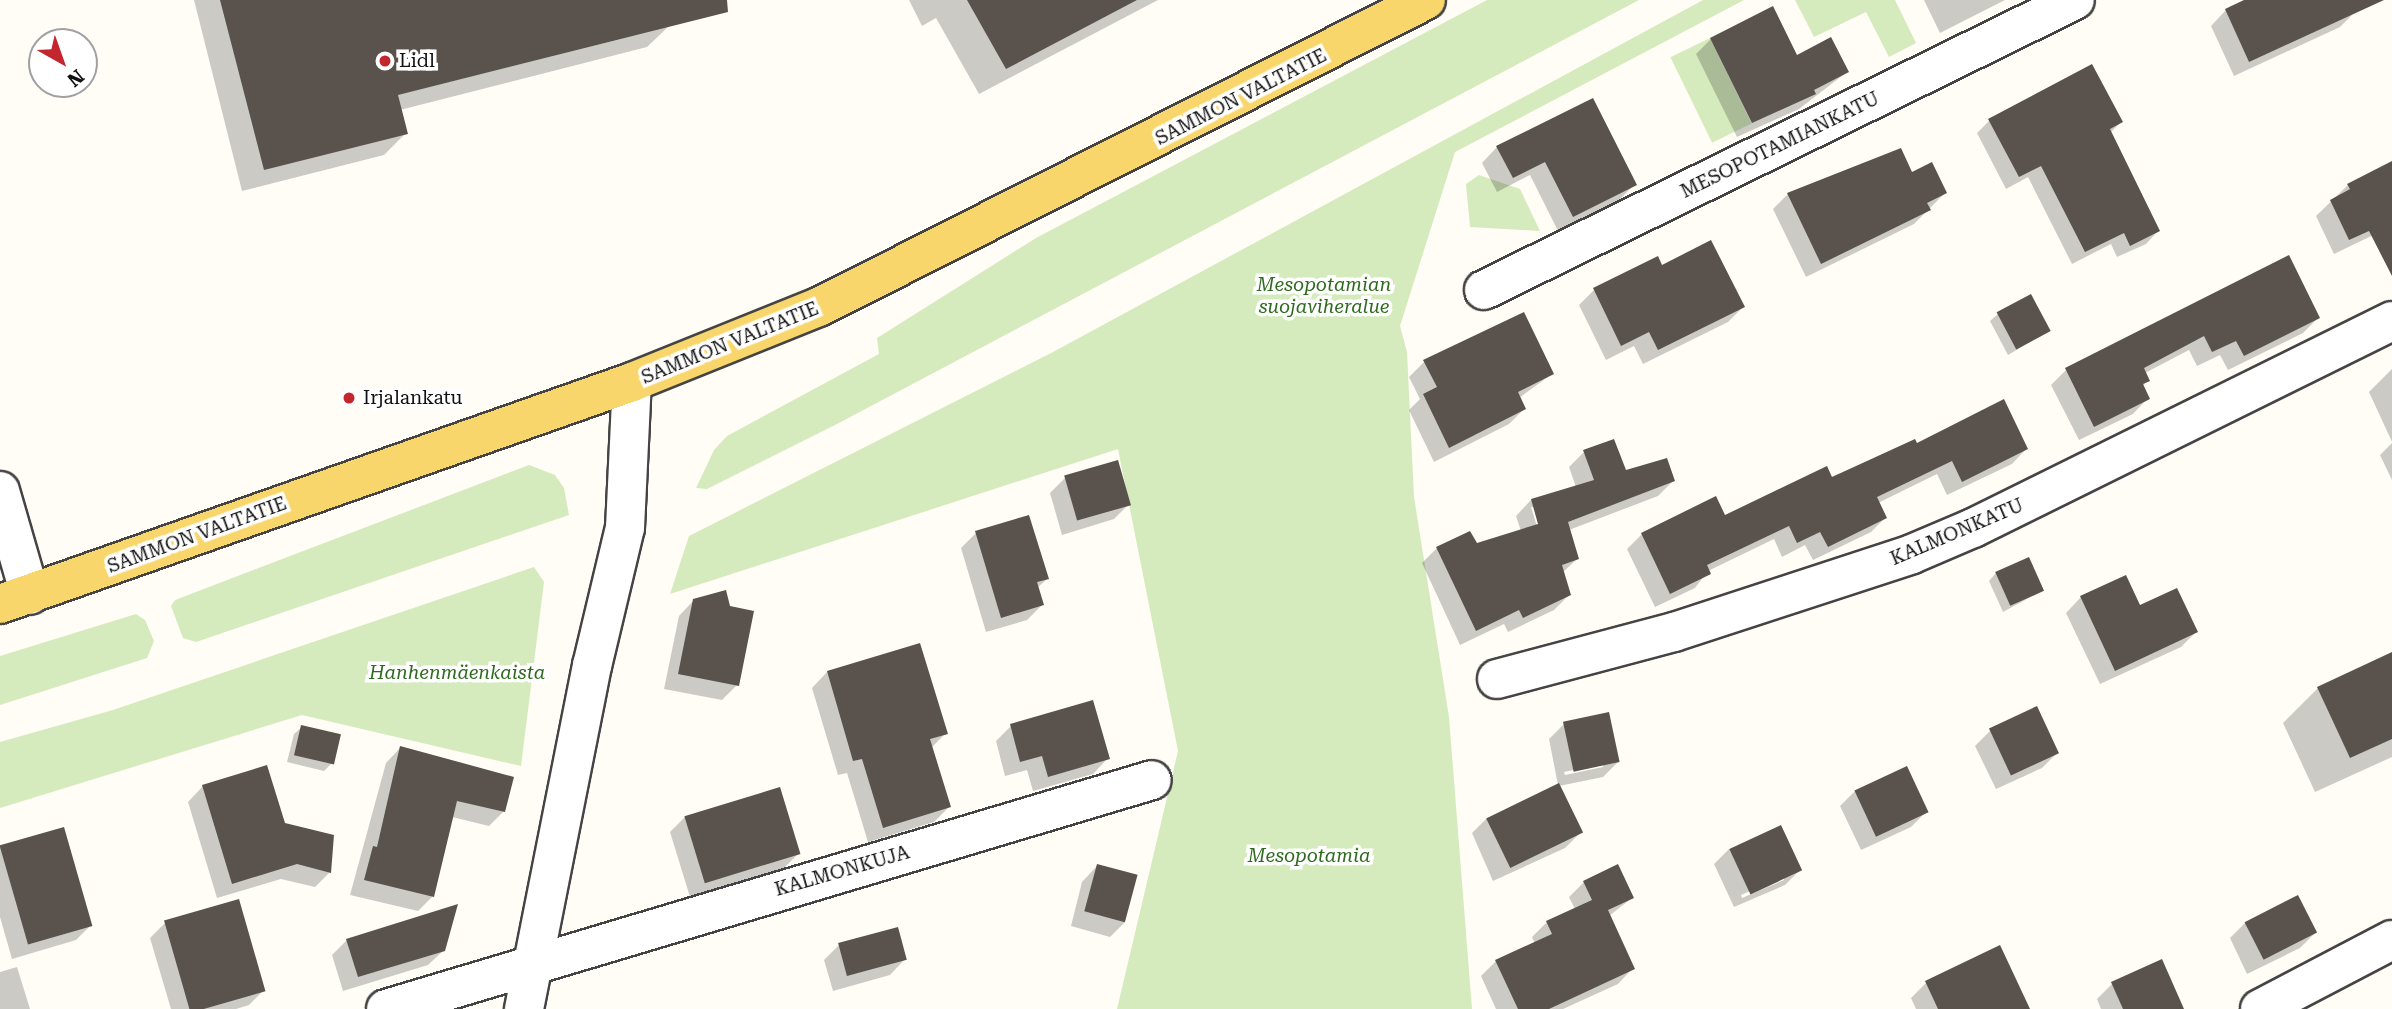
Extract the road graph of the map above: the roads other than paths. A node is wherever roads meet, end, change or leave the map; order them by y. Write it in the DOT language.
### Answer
graph roads {
  1 [pos="1426,0"];
  2 [pos="2075,0"];
  3 [pos="1485,290"];
  4 [pos="2392,321"];
  5 [pos="632,382"];
  6 [pos="0,491"];
  7 [pos="15,599"];
  8 [pos="1497,679"];
  9 [pos="1152,780"];
  10 [pos="2392,940"];
  11 [pos="534,965"];
  12 [pos="386,1009"];
  13 [pos="524,1009"];
  14 [pos="2260,1009"];
  1 -- 5 [label="main road, SAMMON VALTATIE"];
  2 -- 3 [label="street, MESOPOTAMIANKATU"];
  4 -- 8 [label="street, KALMONKATU"];
  5 -- 7 [label="main road, SAMMON VALTATIE"];
  5 -- 11 [label="street"];
  6 -- 7 [label="street"];
  9 -- 11 [label="street, KALMONKUJA"];
  10 -- 14 [label="street"];
  11 -- 12 [label="street, KALMONKUJA"];
  11 -- 13 [label="street"];
}
